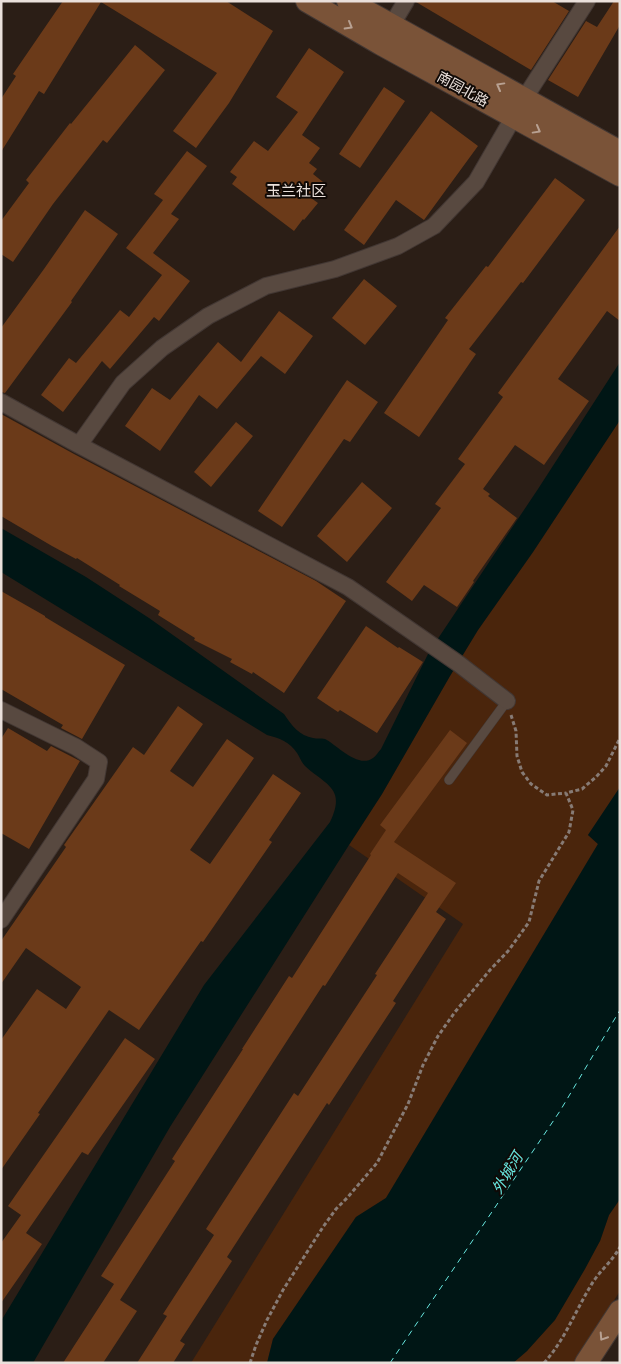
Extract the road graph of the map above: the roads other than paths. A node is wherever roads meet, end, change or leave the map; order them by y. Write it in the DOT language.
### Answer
graph roads {
  1 [pos="307,1"];
  2 [pos="348,1"];
  3 [pos="406,1"];
  4 [pos="587,1"];
  5 [pos="391,26"];
  6 [pos="519,108"];
  7 [pos="620,152"];
  8 [pos="620,175"];
  9 [pos="1,402"];
  10 [pos="79,445"];
  11 [pos="507,701"];
  12 [pos="1,710"];
  13 [pos="449,780"];
  14 [pos="1,920"];
  15 [pos="620,1311"];
  16 [pos="586,1363"];
  1 -- 6 [label="main road, 南园北路, one-way"];
  2 -- 5 [label="main road, 南园北路"];
  3 -- 5 [label="street"];
  4 -- 6 [label="street"];
  6 -- 5 [label="main road, 南园北路, one-way"];
  6 -- 7 [label="main road, 南园北路"];
  6 -- 8 [label="main road, 南园北路, one-way"];
  6 -- 10 [label="street"];
  9 -- 10 [label="street"];
  10 -- 11 [label="street"];
  11 -- 13 [label="lane"];
  12 -- 14 [label="street"];
  15 -- 16 [label="main road, one-way"];
}
